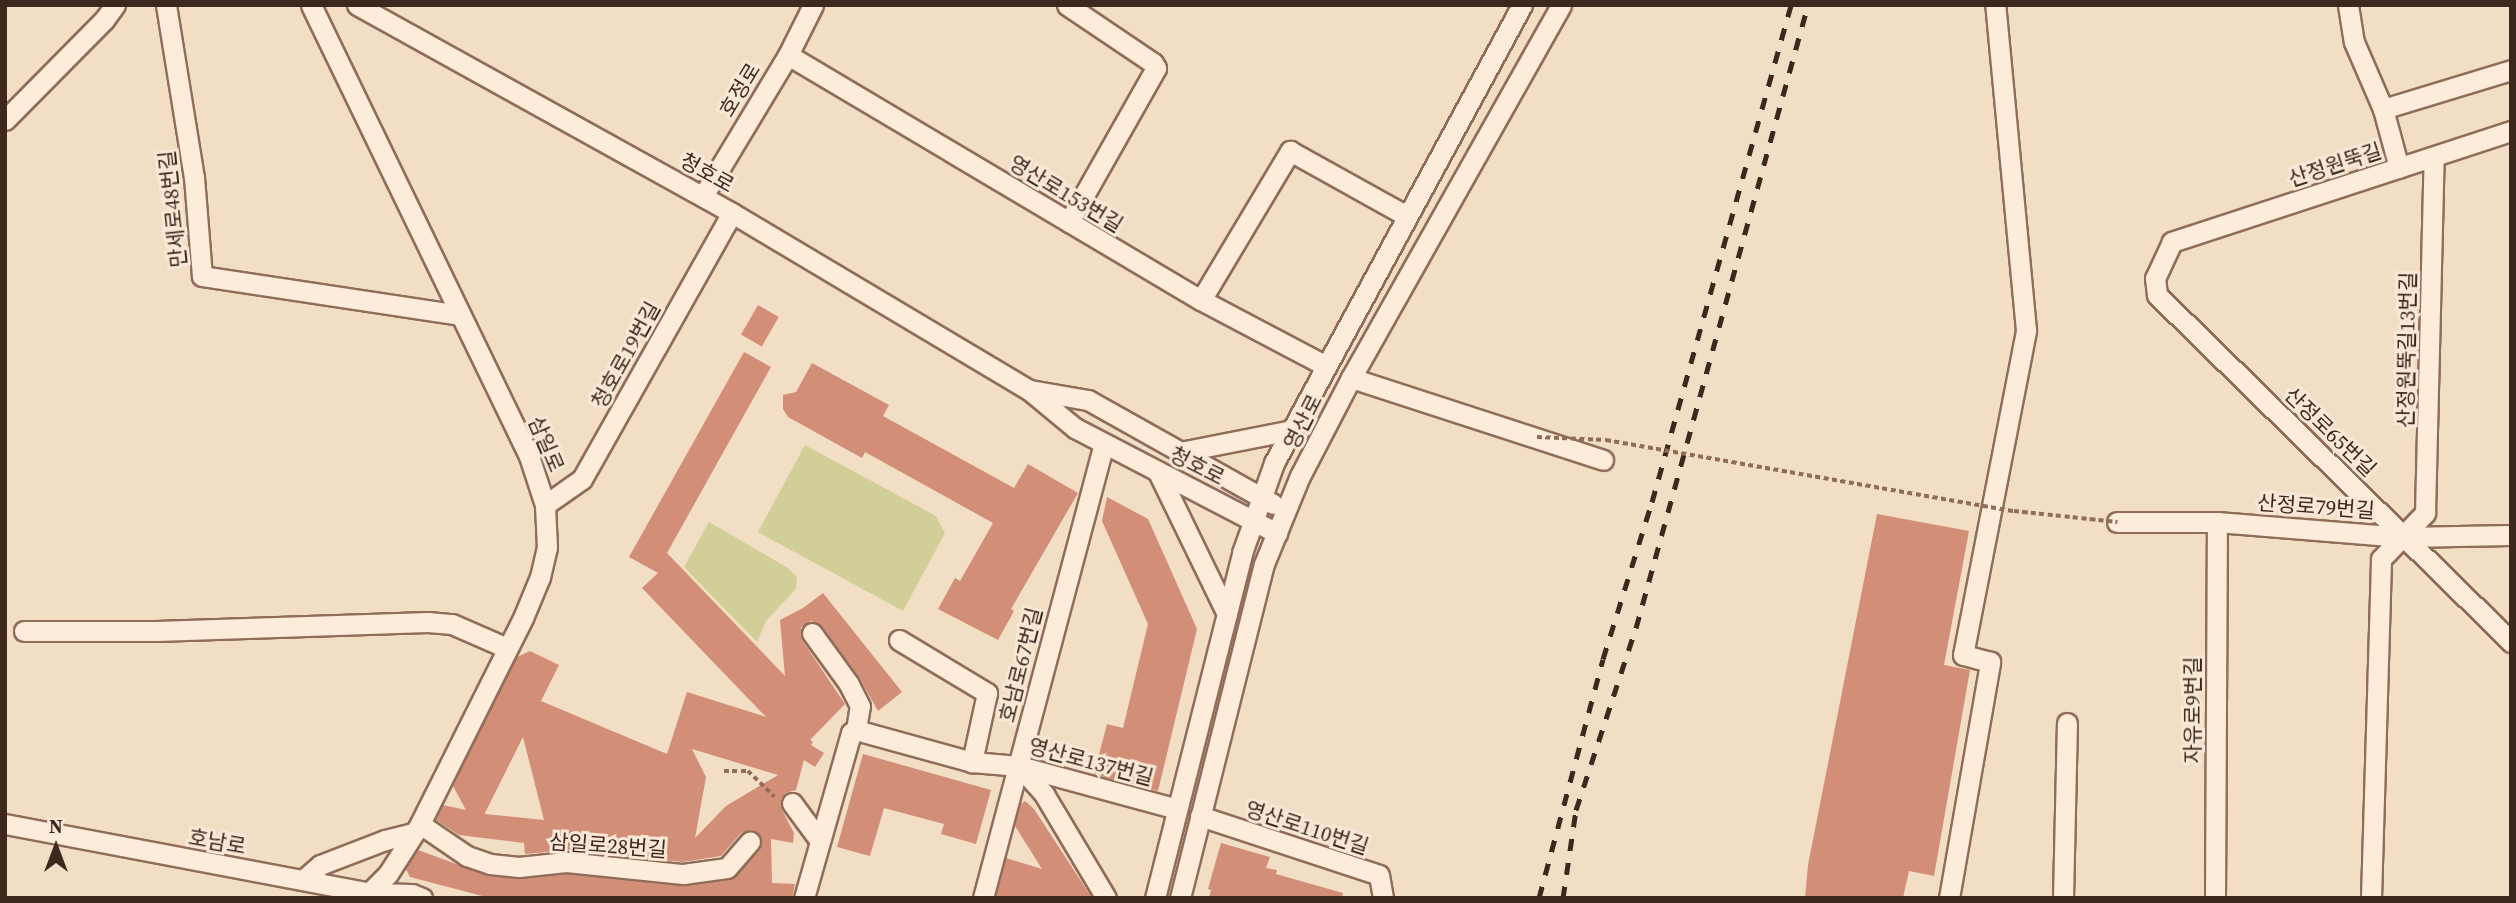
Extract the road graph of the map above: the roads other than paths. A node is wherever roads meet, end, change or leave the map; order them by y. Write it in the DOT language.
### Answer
graph roads {
  1 [pos="115,5"];
  2 [pos="166,5"];
  3 [pos="311,5"];
  4 [pos="813,5"];
  5 [pos="1067,5"];
  6 [pos="1522,5"];
  7 [pos="1994,5"];
  8 [pos="2347,5"];
  9 [pos="363,7"];
  10 [pos="1553,8"];
  11 [pos="788,55"];
  12 [pos="2511,70"];
  13 [pos="2383,109"];
  14 [pos="5,120"];
  15 [pos="2511,131"];
  16 [pos="2434,157"];
  17 [pos="2399,167"];
  18 [pos="703,196"];
  19 [pos="732,213"];
  20 [pos="1407,216"];
  21 [pos="1069,222"];
  22 [pos="2172,242"];
  23 [pos="1201,300"];
  24 [pos="460,315"];
  25 [pos="1325,366"];
  26 [pos="1351,378"];
  27 [pos="1029,390"];
  28 [pos="1292,429"];
  29 [pos="1104,444"];
  30 [pos="1180,452"];
  31 [pos="1603,460"];
  32 [pos="1158,472"];
  33 [pos="1262,497"];
  34 [pos="545,505"];
  35 [pos="1286,511"];
  36 [pos="1253,521"];
  37 [pos="2118,522"];
  38 [pos="2217,522"];
  39 [pos="1277,533"];
  40 [pos="2511,536"];
  41 [pos="2405,537"];
  42 [pos="1227,614"];
  43 [pos="24,631"];
  44 [pos="812,633"];
  45 [pos="899,640"];
  46 [pos="2511,642"];
  47 [pos="507,648"];
  48 [pos="2067,723"];
  49 [pos="856,730"];
  50 [pos="972,762"];
  51 [pos="1019,765"];
  52 [pos="792,803"];
  53 [pos="1177,809"];
  54 [pos="1200,816"];
  55 [pos="5,824"];
  56 [pos="417,829"];
  57 [pos="820,841"];
  58 [pos="750,842"];
  59 [pos="303,880"];
  60 [pos="367,895"];
  61 [pos="422,898"];
  62 [pos="804,898"];
  63 [pos="983,898"];
  64 [pos="1106,898"];
  65 [pos="1155,898"];
  66 [pos="1180,898"];
  67 [pos="1383,898"];
  68 [pos="1949,898"];
  69 [pos="2063,898"];
  70 [pos="2215,898"];
  71 [pos="2371,898"];
  1 -- 14 [label="street"];
  2 -- 24 [label="street, 만세로48번길"];
  3 -- 24 [label="street, 삼일로"];
  4 -- 11 [label="street, 호정로"];
  5 -- 21 [label="street"];
  6 -- 20 [label="street, 영산로"];
  7 -- 68 [label="street"];
  8 -- 13 [label="street"];
  9 -- 18 [label="street, 청호로"];
  10 -- 26 [label="street, 영산로"];
  11 -- 18 [label="street, 호정로"];
  11 -- 21 [label="street, 영산로153번길"];
  12 -- 13 [label="street"];
  13 -- 17 [label="street"];
  15 -- 16 [label="street, 산정원뚝길"];
  16 -- 17 [label="street, 산정원뚝길"];
  16 -- 41 [label="street, 산정원뚝길13번길"];
  17 -- 22 [label="street, 산정원뚝길"];
  18 -- 19 [label="street, 청호로"];
  19 -- 27 [label="street, 청호로"];
  19 -- 34 [label="street, 청호로19번길"];
  20 -- 23 [label="street"];
  20 -- 25 [label="street, 영산로"];
  21 -- 23 [label="street, 영산로153번길"];
  22 -- 41 [label="street, 산정로65번길"];
  23 -- 25 [label="street, 영산로153번길"];
  24 -- 34 [label="street, 삼일로"];
  25 -- 28 [label="street, 영산로"];
  26 -- 31 [label="street"];
  26 -- 35 [label="street, 영산로"];
  27 -- 29 [label="street, 청호로"];
  27 -- 30 [label="street, 청호로"];
  28 -- 30 [label="street"];
  28 -- 33 [label="street, 영산로"];
  29 -- 32 [label="street, 청호로"];
  29 -- 51 [label="street, 호남로67번길"];
  30 -- 33 [label="street, 청호로"];
  32 -- 36 [label="street, 청호로"];
  32 -- 42 [label="street"];
  33 -- 35 [label="street, 청호로"];
  33 -- 36 [label="street, 영산로"];
  34 -- 47 [label="street, 삼일로"];
  35 -- 39 [label="street, 영산로"];
  36 -- 39 [label="street, 청호로"];
  36 -- 42 [label="street, 영산로"];
  37 -- 38 [label="street, 산정로79번길"];
  38 -- 41 [label="street, 산정로79번길"];
  38 -- 70 [label="street, 자유로9번길"];
  39 -- 54 [label="street, 영산로"];
  40 -- 41 [label="street, 산정로79번길"];
  41 -- 46 [label="street, 산정로65번길"];
  41 -- 71 [label="street, 산정원뚝길13번길"];
  42 -- 53 [label="street, 영산로"];
  43 -- 47 [label="street"];
  44 -- 49 [label="street"];
  45 -- 50 [label="street"];
  47 -- 56 [label="street, 삼일로"];
  48 -- 69 [label="street"];
  49 -- 50 [label="street, 영산로137번길"];
  49 -- 57 [label="street"];
  50 -- 51 [label="street, 영산로137번길"];
  51 -- 53 [label="street, 영산로137번길"];
  51 -- 63 [label="street, 호남로67번길"];
  51 -- 64 [label="street"];
  52 -- 57 [label="street"];
  53 -- 65 [label="street, 영산로"];
  54 -- 66 [label="street, 영산로"];
  54 -- 67 [label="street, 영산로110번길"];
  55 -- 59 [label="street, 호남로"];
  56 -- 58 [label="street, 삼일로28번길"];
  56 -- 59 [label="street"];
  56 -- 60 [label="street, 삼일로"];
  57 -- 62 [label="street"];
  59 -- 60 [label="street, 호남로"];
  60 -- 61 [label="street, 호남로"];
}
